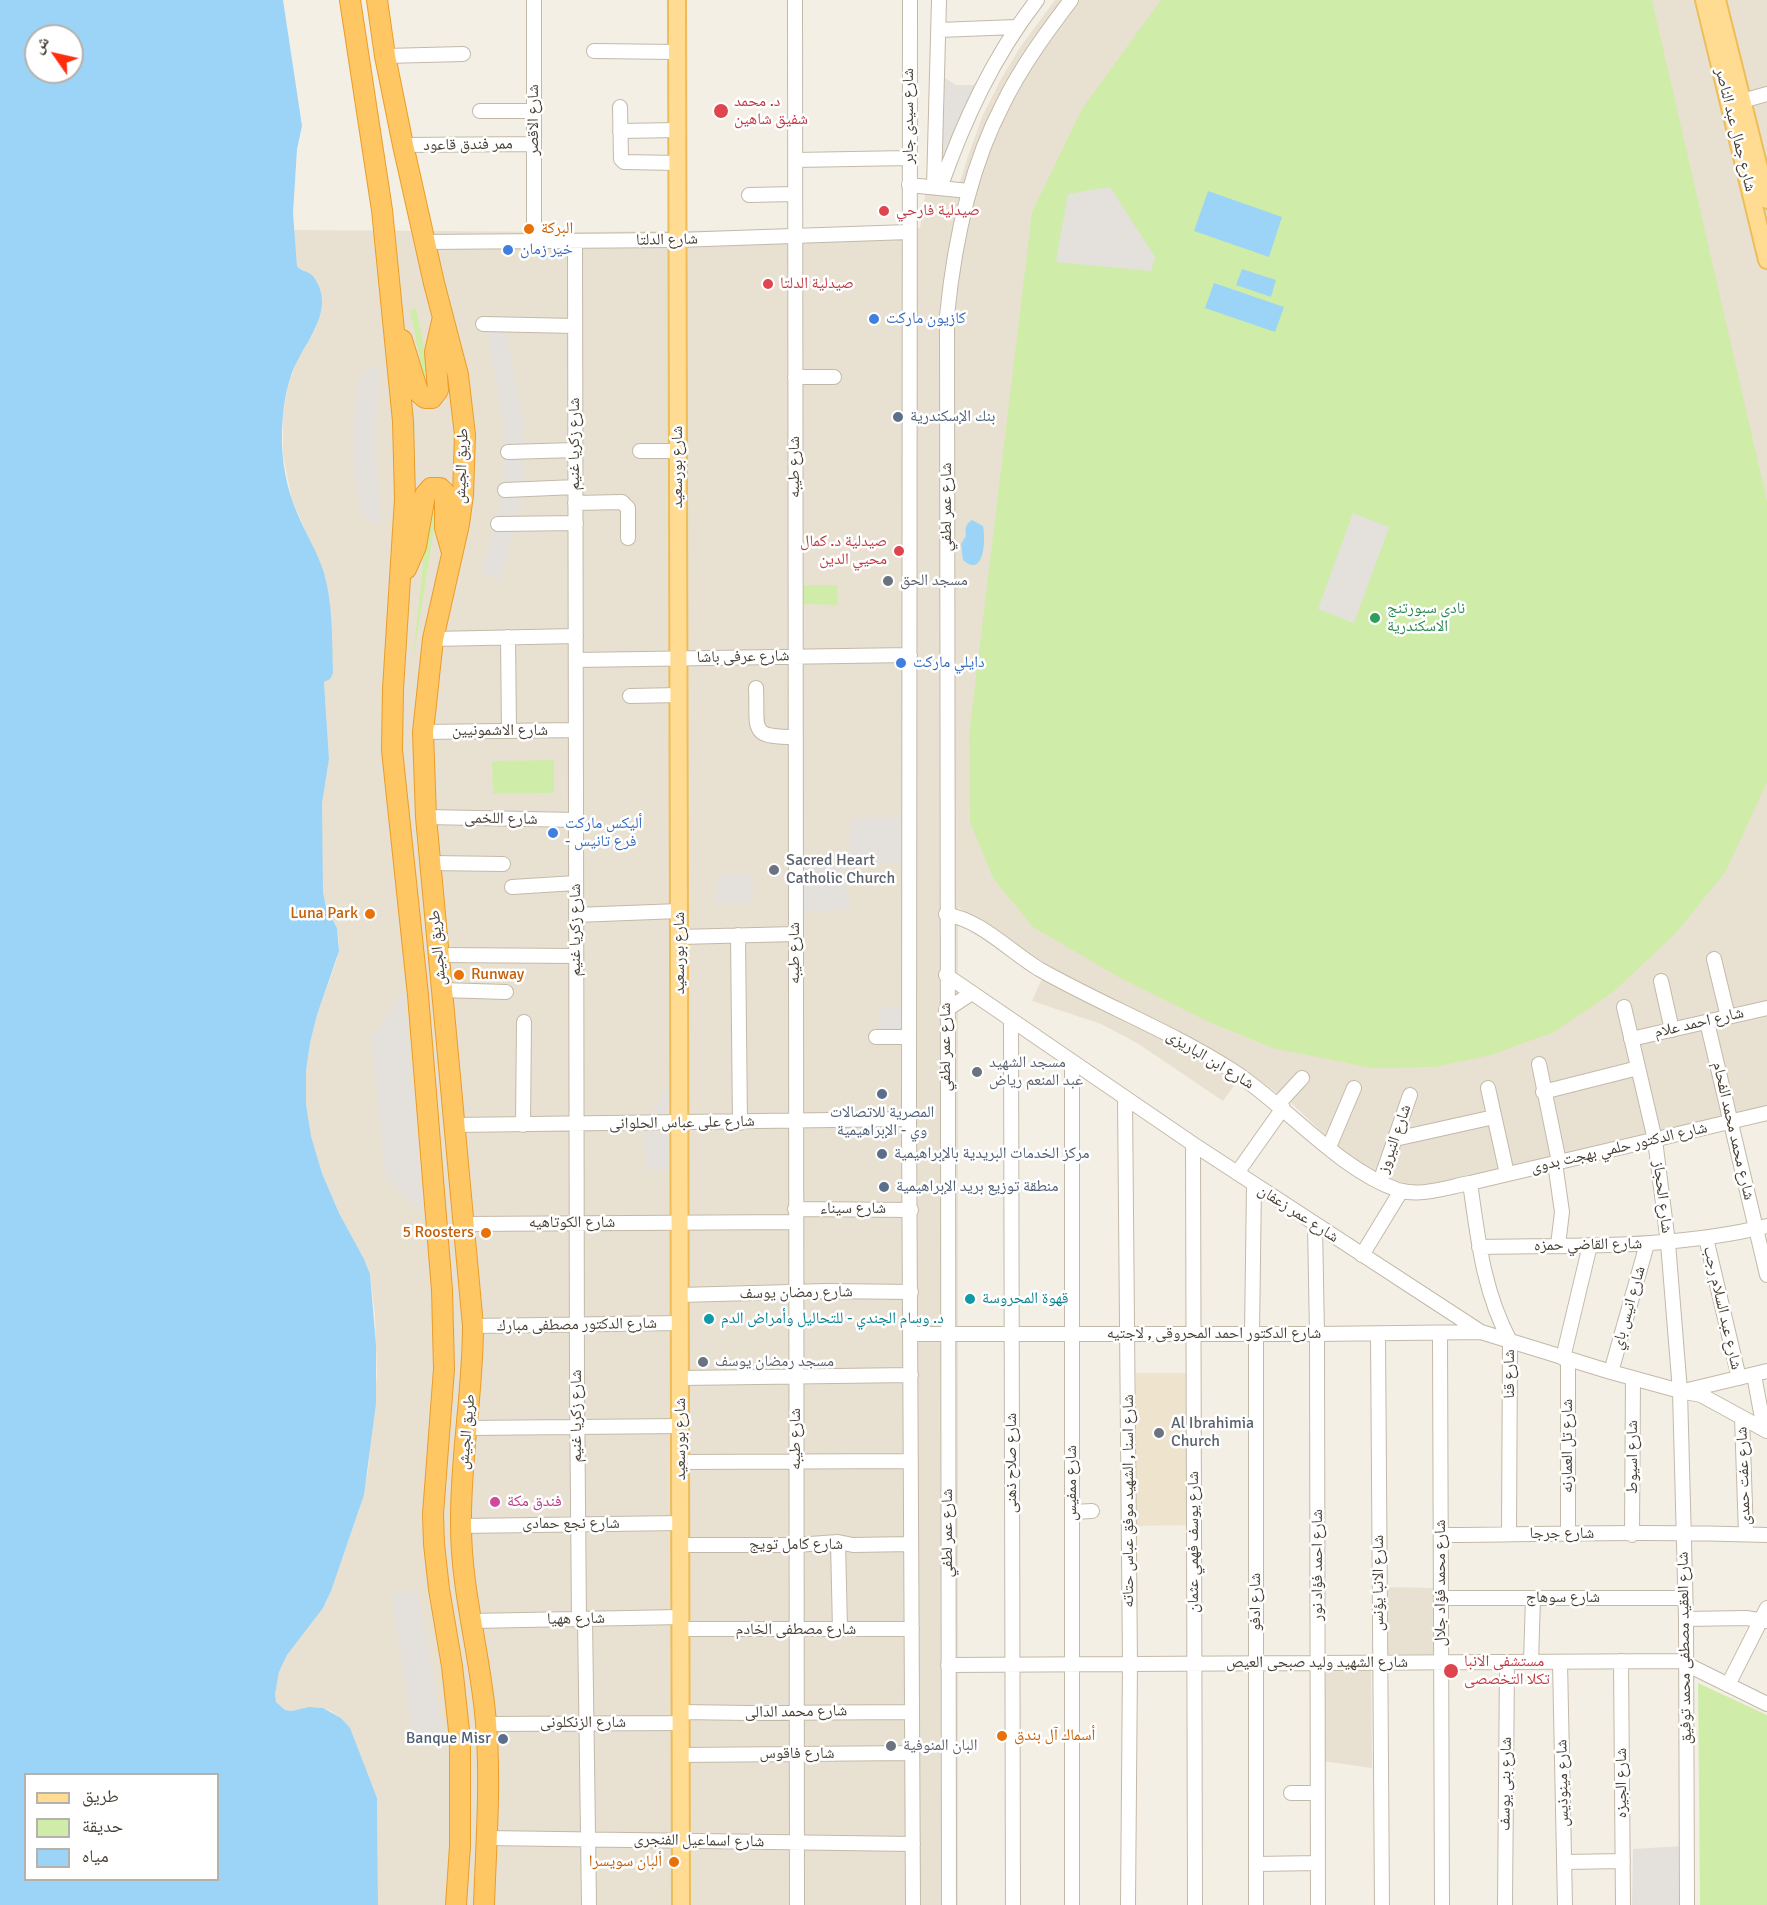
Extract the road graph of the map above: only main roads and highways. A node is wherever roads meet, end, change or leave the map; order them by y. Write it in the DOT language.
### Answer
graph roads {
  1 [pos="350,0"];
  2 [pos="377,0"];
  3 [pos="677,0"];
  4 [pos="1704,0"];
  5 [pos="1717,0"];
  6 [pos="1767,200"];
  7 [pos="1767,260"];
  8 [pos="391,316"];
  9 [pos="443,317"];
  10 [pos="453,554"];
  11 [pos="400,576"];
  12 [pos="456,1905"];
  13 [pos="484,1905"];
  14 [pos="681,1905"];
  1 -- 8 [label="highway, طريق الجيش"];
  2 -- 9 [label="highway, طريق الجيش"];
  3 -- 14 [label="main road, شارع بورسعيد"];
  4 -- 7 [label="main road, شارع جمال عبد الناصر"];
  5 -- 6 [label="main road, شارع جمال عبد الناصر"];
  8 -- 9 [label="highway"];
  8 -- 11 [label="highway, طريق الجيش"];
  9 -- 10 [label="highway, طريق الجيش"];
  10 -- 11 [label="highway"];
  10 -- 13 [label="highway, طريق الجيش"];
  11 -- 12 [label="highway, طريق الجيش"];
}
